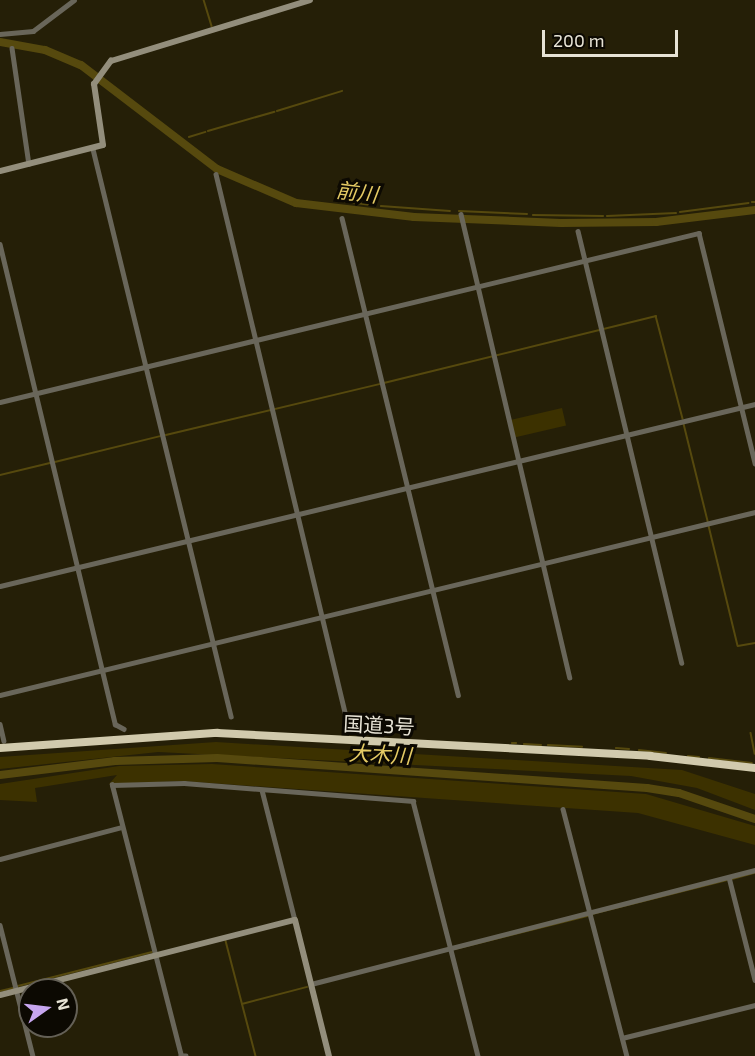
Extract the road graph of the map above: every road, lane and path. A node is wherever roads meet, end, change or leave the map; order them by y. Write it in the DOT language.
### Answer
graph roads {
  1 [pos="74,0"];
  2 [pos="310,0"];
  3 [pos="0,34"];
  4 [pos="12,48"];
  5 [pos="93,149"];
  6 [pos="29,164"];
  7 [pos="0,171"];
  8 [pos="216,174"];
  9 [pos="460,214"];
  10 [pos="342,218"];
  11 [pos="578,231"];
  12 [pos="0,244"];
  13 [pos="585,261"];
  14 [pos="475,287"];
  15 [pos="365,314"];
  16 [pos="255,340"];
  17 [pos="146,366"];
  18 [pos="36,393"];
  19 [pos="0,402"];
  20 [pos="755,404"];
  21 [pos="741,407"];
  22 [pos="628,435"];
  23 [pos="518,460"];
  24 [pos="755,463"];
  25 [pos="408,488"];
  26 [pos="755,512"];
  27 [pos="298,514"];
  28 [pos="652,538"];
  29 [pos="188,540"];
  30 [pos="542,564"];
  31 [pos="77,567"];
  32 [pos="0,586"];
  33 [pos="432,590"];
  34 [pos="322,617"];
  35 [pos="213,644"];
  36 [pos="682,663"];
  37 [pos="103,670"];
  38 [pos="570,677"];
  39 [pos="0,695"];
  40 [pos="458,695"];
  41 [pos="345,711"];
  42 [pos="231,716"];
  43 [pos="0,724"];
  44 [pos="124,729"];
  45 [pos="2,745"];
  46 [pos="755,768"];
  47 [pos="262,790"];
  48 [pos="563,808"];
  49 [pos="122,827"];
  50 [pos="0,859"];
  51 [pos="755,870"];
  52 [pos="729,877"];
  53 [pos="589,913"];
  54 [pos="295,920"];
  55 [pos="0,926"];
  56 [pos="451,948"];
  57 [pos="156,956"];
  58 [pos="755,980"];
  59 [pos="311,984"];
  60 [pos="17,991"];
  61 [pos="0,995"];
  62 [pos="755,1005"];
  63 [pos="622,1038"];
  64 [pos="33,1056"];
  65 [pos="186,1056"];
  66 [pos="329,1056"];
  67 [pos="478,1056"];
  68 [pos="627,1056"];
  1 -- 3 [label="street"];
  2 -- 5 [label="street"];
  4 -- 6 [label="street"];
  5 -- 6 [label="street"];
  5 -- 17 [label="street"];
  6 -- 7 [label="street"];
  8 -- 16 [label="street"];
  9 -- 14 [label="street"];
  10 -- 15 [label="street"];
  11 -- 13 [label="street"];
  12 -- 18 [label="street"];
  13 -- 14 [label="street"];
  13 -- 21 [label="street"];
  13 -- 22 [label="street"];
  14 -- 15 [label="street"];
  14 -- 23 [label="street"];
  15 -- 16 [label="street"];
  15 -- 25 [label="street"];
  16 -- 17 [label="street"];
  16 -- 27 [label="street"];
  17 -- 18 [label="street"];
  17 -- 29 [label="street"];
  18 -- 19 [label="street"];
  18 -- 31 [label="street"];
  20 -- 21 [label="street"];
  21 -- 22 [label="street"];
  21 -- 24 [label="street"];
  22 -- 23 [label="street"];
  22 -- 28 [label="street"];
  23 -- 25 [label="street"];
  23 -- 30 [label="street"];
  25 -- 27 [label="street"];
  25 -- 33 [label="street"];
  26 -- 28 [label="street"];
  27 -- 29 [label="street"];
  27 -- 34 [label="street"];
  28 -- 30 [label="street"];
  28 -- 36 [label="street"];
  29 -- 31 [label="street"];
  29 -- 35 [label="street"];
  30 -- 33 [label="street"];
  30 -- 38 [label="street"];
  31 -- 32 [label="street"];
  31 -- 37 [label="street"];
  33 -- 34 [label="street"];
  33 -- 40 [label="street"];
  34 -- 35 [label="street"];
  34 -- 41 [label="street"];
  35 -- 37 [label="street"];
  35 -- 42 [label="street"];
  37 -- 39 [label="street"];
  37 -- 44 [label="street"];
  43 -- 45 [label="street"];
  45 -- 46 [label="highway, 国道3号"];
  47 -- 49 [label="street"];
  47 -- 54 [label="street"];
  47 -- 56 [label="street"];
  48 -- 53 [label="street"];
  49 -- 50 [label="street"];
  49 -- 57 [label="street"];
  51 -- 52 [label="street"];
  52 -- 53 [label="street"];
  52 -- 58 [label="street"];
  53 -- 56 [label="street"];
  53 -- 63 [label="street"];
  54 -- 57 [label="street"];
  54 -- 59 [label="street"];
  55 -- 60 [label="street"];
  56 -- 59 [label="street"];
  56 -- 67 [label="street"];
  57 -- 60 [label="street"];
  57 -- 65 [label="street"];
  59 -- 66 [label="street"];
  60 -- 61 [label="street"];
  60 -- 64 [label="street"];
  62 -- 63 [label="street"];
  63 -- 68 [label="street"];
}
